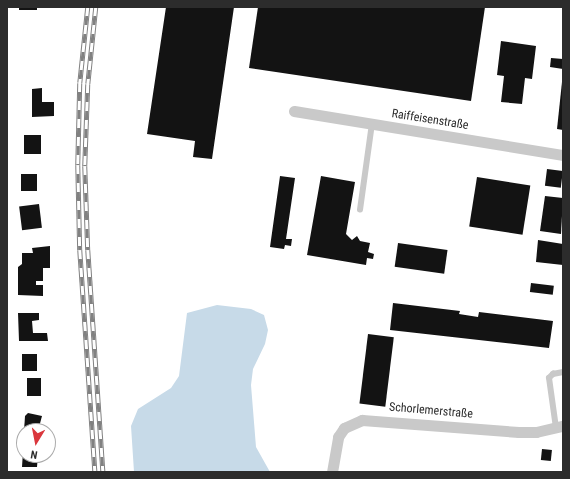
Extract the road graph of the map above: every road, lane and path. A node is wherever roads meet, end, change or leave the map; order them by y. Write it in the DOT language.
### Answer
graph roads {
  1 [pos="294,111"];
  2 [pos="372,124"];
  3 [pos="563,155"];
  4 [pos="360,210"];
  5 [pos="563,372"];
  6 [pos="559,427"];
  7 [pos="332,472"];
  1 -- 2 [label="street, Raiffeisenstraße"];
  2 -- 3 [label="street, Raiffeisenstraße"];
  2 -- 4 [label="lane"];
  5 -- 6 [label="lane"];
  6 -- 7 [label="street, Schorlemerstraße"];
}
